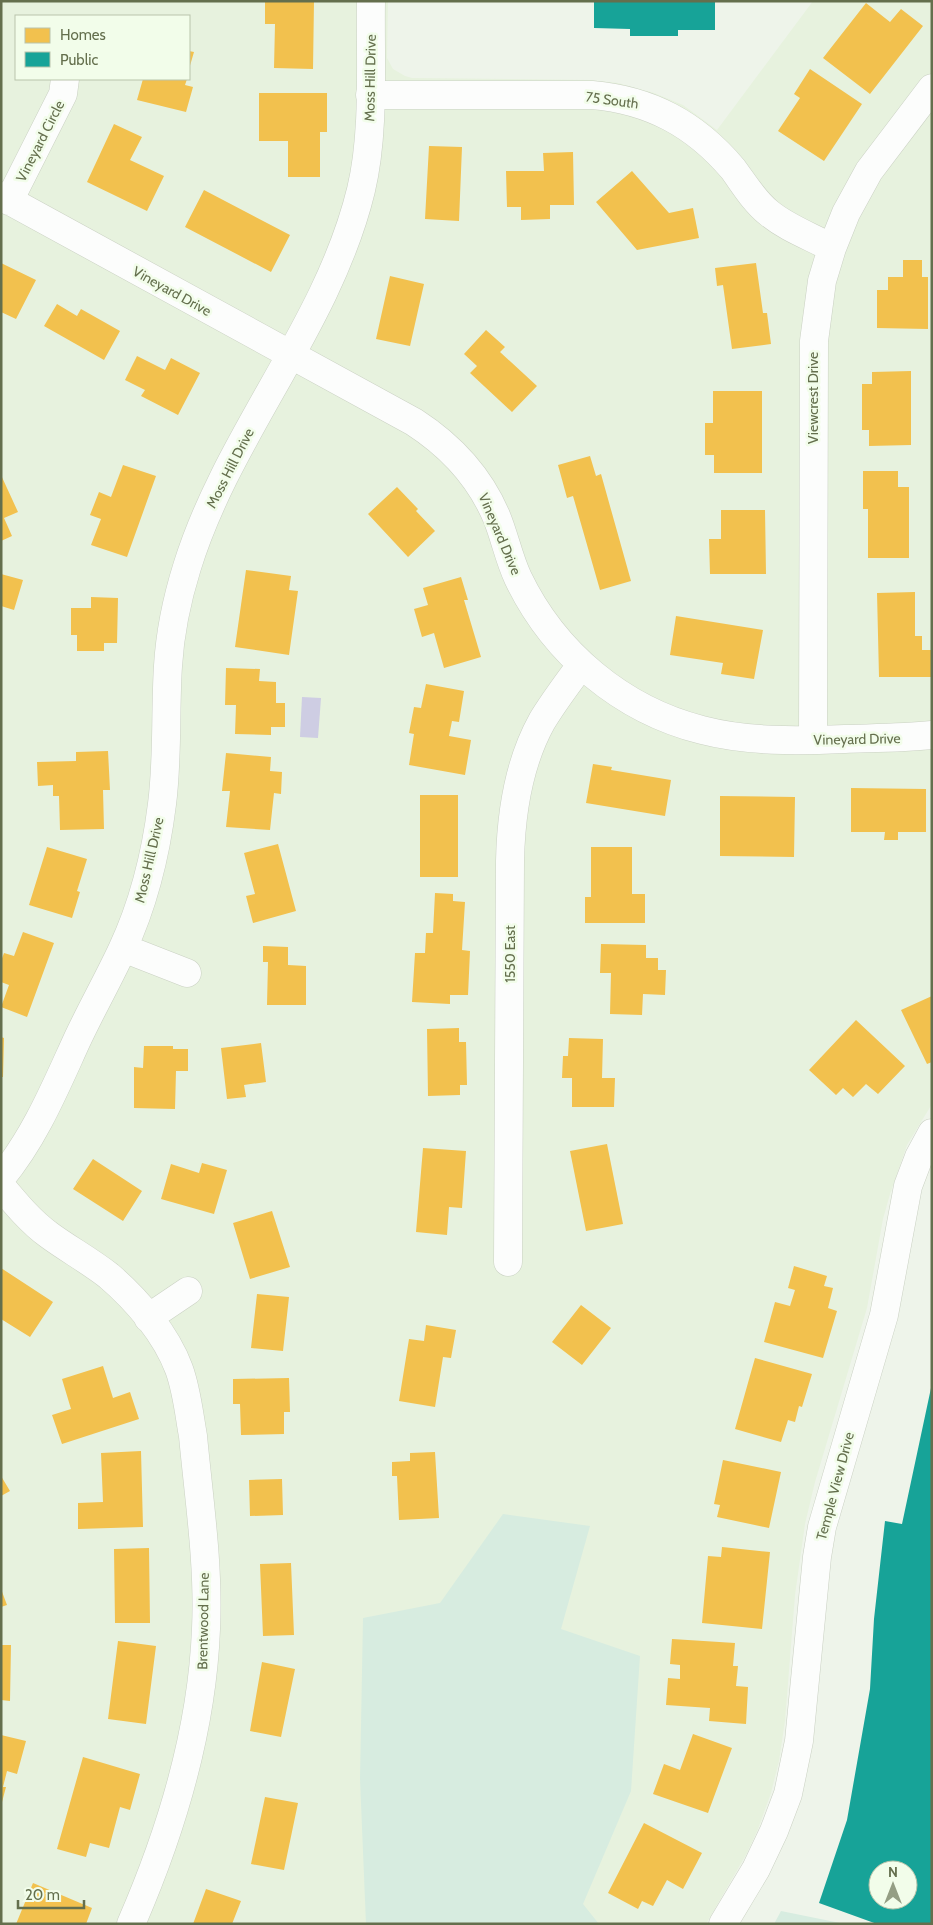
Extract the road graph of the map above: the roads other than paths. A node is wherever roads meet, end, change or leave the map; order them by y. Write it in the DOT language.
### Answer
graph roads {
  1 [pos="371,1"];
  2 [pos="66,80"];
  3 [pos="932,88"];
  4 [pos="370,95"];
  5 [pos="5,198"];
  6 [pos="832,248"];
  7 [pos="291,355"];
  8 [pos="581,665"];
  9 [pos="932,736"];
  10 [pos="813,740"];
  11 [pos="123,948"];
  12 [pos="187,973"];
  13 [pos="932,1133"];
  14 [pos="1,1178"];
  15 [pos="1,1186"];
  16 [pos="508,1262"];
  17 [pos="188,1291"];
  18 [pos="148,1318"];
  19 [pos="131,1924"];
  20 [pos="723,1924"];
  1 -- 4 [label="street, Moss Hill Drive"];
  2 -- 5 [label="street, Vineyard Circle"];
  3 -- 6 [label="street, Viewcrest Drive"];
  4 -- 6 [label="street, 75 South"];
  4 -- 7 [label="street, Moss Hill Drive"];
  5 -- 7 [label="street, Vineyard Drive"];
  6 -- 10 [label="street, Viewcrest Drive"];
  7 -- 8 [label="street, Vineyard Drive"];
  7 -- 11 [label="street, Moss Hill Drive"];
  8 -- 10 [label="street, Vineyard Drive"];
  8 -- 16 [label="street, 1550 East"];
  9 -- 10 [label="street, Vineyard Drive"];
  11 -- 12 [label="street"];
  11 -- 14 [label="street, Moss Hill Drive"];
  13 -- 20 [label="street, Temple View Drive"];
  15 -- 18 [label="street, Brentwood Lane"];
  17 -- 18 [label="street"];
  18 -- 19 [label="street, Brentwood Lane"];
}
